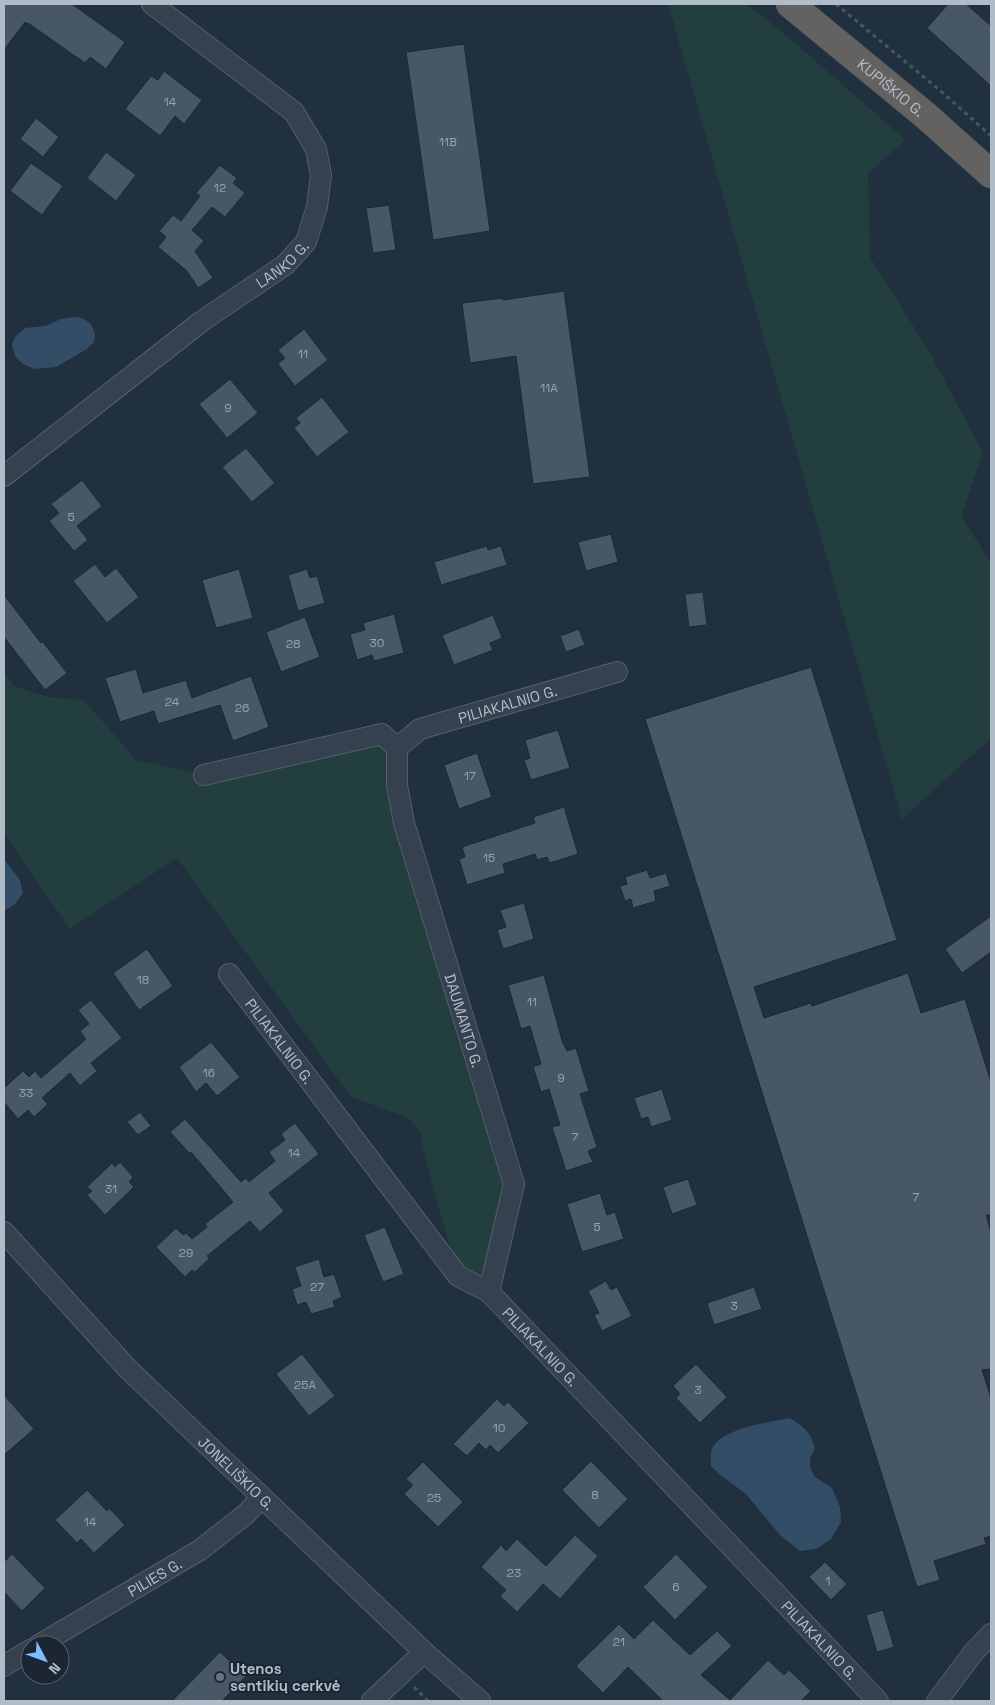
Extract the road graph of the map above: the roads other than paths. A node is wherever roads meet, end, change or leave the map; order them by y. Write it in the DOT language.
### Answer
graph roads {
  1 [pos="152,4"];
  2 [pos="790,4"];
  3 [pos="991,174"];
  4 [pos="4,476"];
  5 [pos="616,672"];
  6 [pos="398,748"];
  7 [pos="204,775"];
  8 [pos="228,974"];
  9 [pos="4,1232"];
  10 [pos="489,1292"];
  11 [pos="261,1498"];
  12 [pos="991,1634"];
  13 [pos="56,1635"];
  14 [pos="424,1652"];
  15 [pos="20,1656"];
  16 [pos="4,1666"];
  17 [pos="372,1701"];
  18 [pos="480,1701"];
  19 [pos="878,1701"];
  20 [pos="936,1701"];
  1 -- 4 [label="street, LANKO G."];
  2 -- 3 [label="highway, KUPIŠKIO G."];
  5 -- 6 [label="street, PILIAKALNIO G."];
  6 -- 7 [label="street"];
  6 -- 10 [label="street, DAUMANTO G."];
  8 -- 10 [label="street, PILIAKALNIO G."];
  9 -- 11 [label="street, JONELIŠKIO G."];
  10 -- 19 [label="street, PILIAKALNIO G."];
  11 -- 13 [label="street, PILIES G."];
  11 -- 14 [label="street, JONELIŠKIO G."];
  12 -- 20 [label="street"];
  14 -- 17 [label="street"];
  14 -- 18 [label="street, JONELIŠKIO G."];
  15 -- 16 [label="street"];
}
